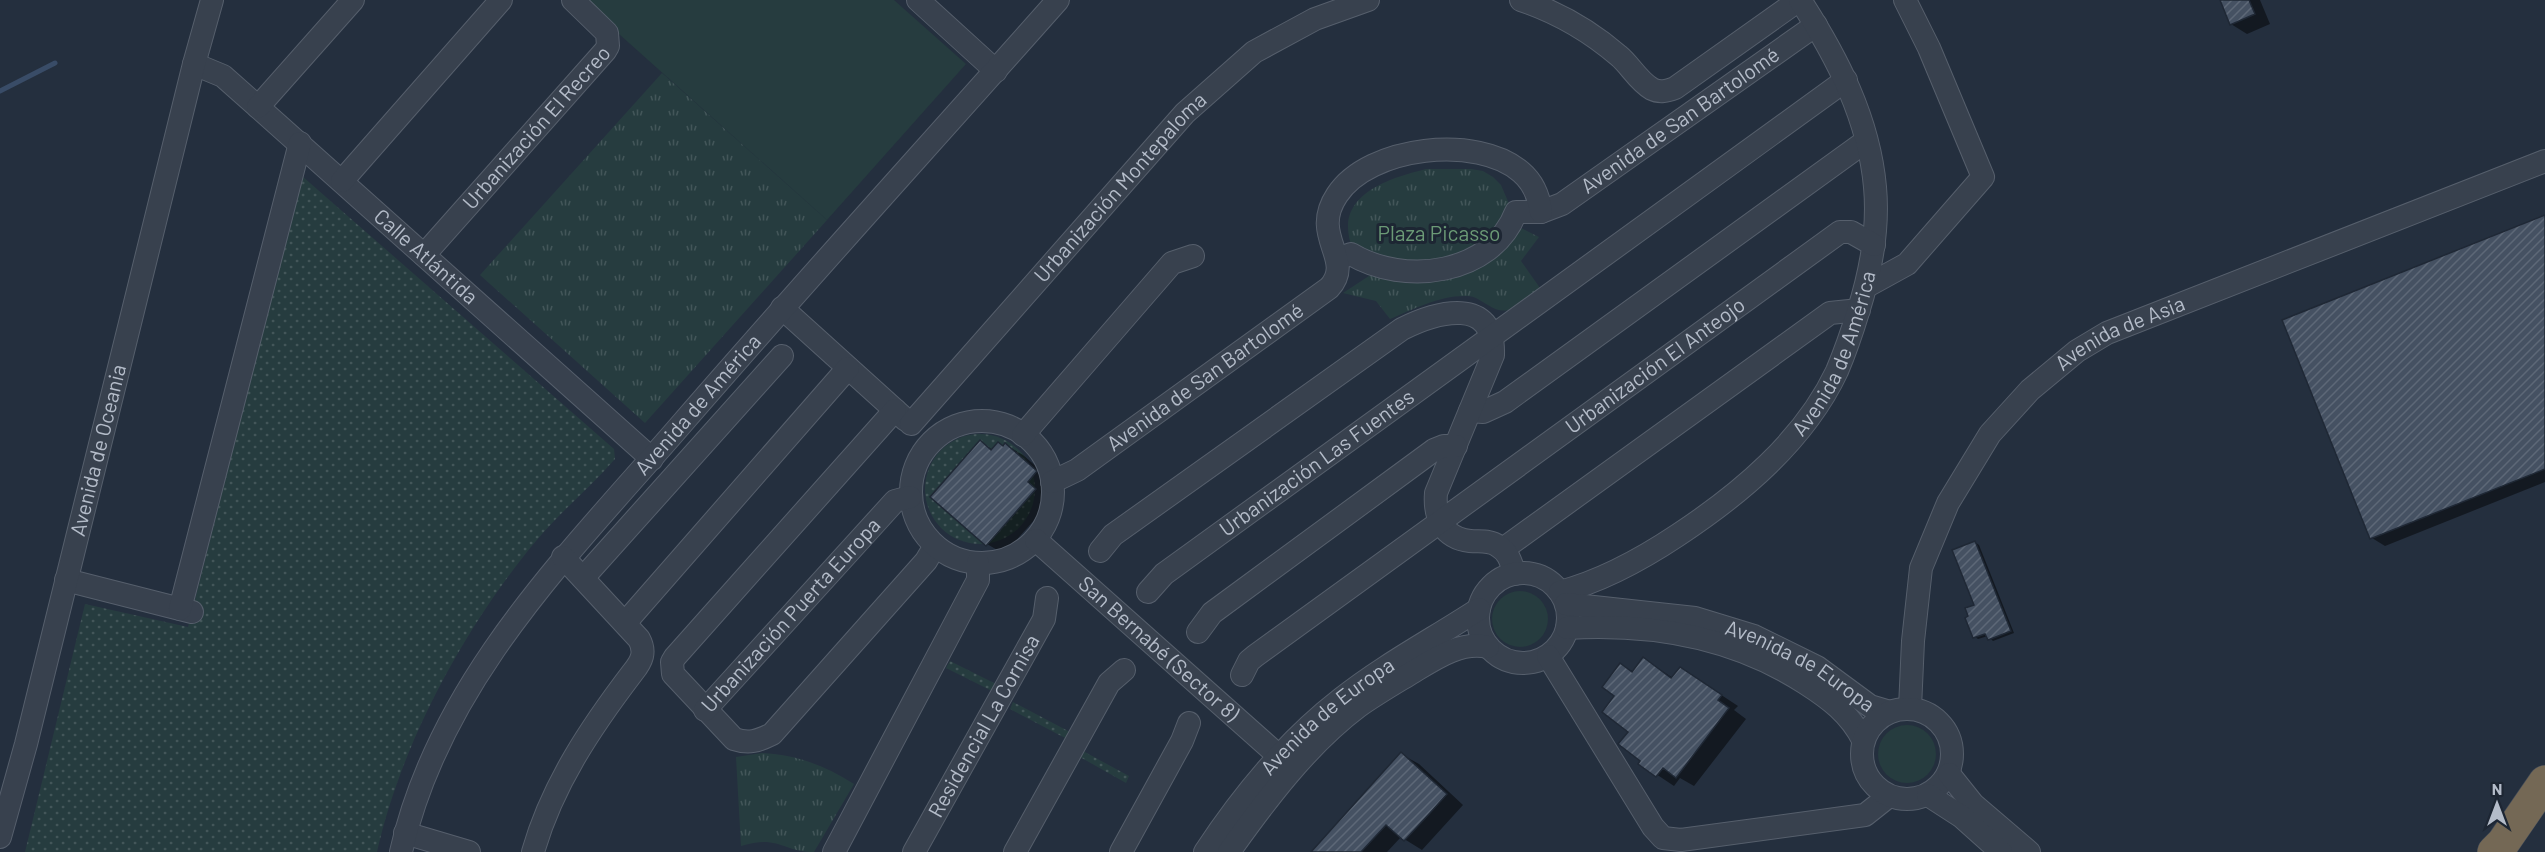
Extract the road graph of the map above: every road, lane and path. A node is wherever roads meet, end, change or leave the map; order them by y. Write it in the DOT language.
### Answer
graph roads {
  1 [pos="212,0"];
  2 [pos="353,0"];
  3 [pos="501,0"];
  4 [pos="573,0"];
  5 [pos="918,0"];
  6 [pos="1058,0"];
  7 [pos="1368,0"];
  8 [pos="1521,0"];
  9 [pos="1905,0"];
  10 [pos="1807,6"];
  11 [pos="194,64"];
  12 [pos="996,71"];
  13 [pos="1846,80"];
  14 [pos="258,107"];
  15 [pos="1866,141"];
  16 [pos="300,143"];
  17 [pos="2545,161"];
  18 [pos="342,181"];
  19 [pos="1541,212"];
  20 [pos="1874,245"];
  21 [pos="424,255"];
  22 [pos="1193,256"];
  23 [pos="1337,259"];
  24 [pos="1868,286"];
  25 [pos="782,308"];
  26 [pos="1859,309"];
  27 [pos="1491,338"];
  28 [pos="782,356"];
  29 [pos="848,368"];
  30 [pos="1470,411"];
  31 [pos="903,417"];
  32 [pos="963,424"];
  33 [pos="1023,435"];
  34 [pos="1456,446"];
  35 [pos="652,459"];
  36 [pos="914,470"];
  37 [pos="1052,482"];
  38 [pos="910,497"];
  39 [pos="1440,522"];
  40 [pos="1036,540"];
  41 [pos="935,546"];
  42 [pos="1503,549"];
  43 [pos="1100,551"];
  44 [pos="563,557"];
  45 [pos="978,563"];
  46 [pos="1628,564"];
  47 [pos="1515,574"];
  48 [pos="583,578"];
  49 [pos="66,580"];
  50 [pos="1148,592"];
  51 [pos="1047,598"];
  52 [pos="1563,598"];
  53 [pos="1479,609"];
  54 [pos="1625,610"];
  55 [pos="625,623"];
  56 [pos="1567,628"];
  57 [pos="1198,632"];
  58 [pos="1488,647"];
  59 [pos="1548,656"];
  60 [pos="1124,670"];
  61 [pos="1242,675"];
  62 [pos="705,710"];
  63 [pos="1900,710"];
  64 [pos="1189,723"];
  65 [pos="1863,740"];
  66 [pos="1280,757"];
  67 [pos="1948,774"];
  68 [pos="2545,782"];
  69 [pos="1928,795"];
  70 [pos="1889,796"];
  71 [pos="0,837"];
  72 [pos="403,842"];
  73 [pos="469,852"];
  74 [pos="533,852"];
  75 [pos="834,852"];
  76 [pos="914,852"];
  77 [pos="1016,852"];
  78 [pos="1121,852"];
  79 [pos="1205,852"];
  80 [pos="1229,852"];
  81 [pos="2001,852"];
  82 [pos="2029,852"];
  83 [pos="2494,852"];
  1 -- 11 [label="street, Avenida de Oceania"];
  2 -- 14 [label="street"];
  3 -- 18 [label="street"];
  4 -- 21 [label="street, Urbanización El Recreo"];
  5 -- 12 [label="street"];
  6 -- 12 [label="street, Avenida de América"];
  7 -- 31 [label="street, Urbanización Montepaloma"];
  8 -- 10 [label="street"];
  9 -- 24 [label="street"];
  10 -- 13 [label="street, Avenida de América"];
  10 -- 19 [label="street, Avenida de San Bartolomé"];
  11 -- 14 [label="street, Calle Atlántida"];
  11 -- 49 [label="street, Avenida de Oceania"];
  12 -- 25 [label="street, Avenida de América"];
  13 -- 15 [label="street, Avenida de América"];
  13 -- 27 [label="street"];
  14 -- 16 [label="street, Calle Atlántida"];
  15 -- 20 [label="street, Avenida de América"];
  15 -- 30 [label="street"];
  16 -- 18 [label="street, Calle Atlántida"];
  16 -- 49 [label="street"];
  17 -- 63 [label="street, Avenida de Asia"];
  18 -- 21 [label="street, Calle Atlántida"];
  19 -- 23 [label="street, Avenida de San Bartolomé"];
  19 -- 23 [label="street"];
  20 -- 24 [label="street, Avenida de América"];
  20 -- 39 [label="street, Urbanización El Anteojo"];
  21 -- 35 [label="street, Calle Atlántida"];
  22 -- 33 [label="street"];
  23 -- 37 [label="street, Avenida de San Bartolomé"];
  24 -- 26 [label="street, Avenida de América"];
  25 -- 29 [label="street"];
  25 -- 35 [label="street, Avenida de América"];
  26 -- 42 [label="street"];
  26 -- 46 [label="street, Avenida de América"];
  27 -- 30 [label="street"];
  27 -- 43 [label="street"];
  27 -- 50 [label="street, Urbanización Las Fuentes"];
  28 -- 48 [label="street"];
  29 -- 31 [label="street"];
  29 -- 55 [label="street"];
  30 -- 34 [label="street"];
  31 -- 32 [label="street"];
  31 -- 36 [label="street"];
  31 -- 62 [label="street, Urbanización Montepaloma"];
  32 -- 33 [label="street"];
  32 -- 36 [label="street"];
  33 -- 37 [label="street"];
  34 -- 39 [label="street"];
  34 -- 57 [label="street"];
  35 -- 44 [label="street, Avenida de América"];
  36 -- 38 [label="street"];
  37 -- 40 [label="street"];
  38 -- 41 [label="street"];
  38 -- 62 [label="street, Urbanización Puerta Europa"];
  39 -- 42 [label="street"];
  39 -- 61 [label="street"];
  40 -- 45 [label="street"];
  40 -- 66 [label="street, San Bernabé (Sector 8)"];
  41 -- 45 [label="street"];
  41 -- 62 [label="street, Urbanización Puerta Europa"];
  42 -- 47 [label="street"];
  44 -- 48 [label="street"];
  44 -- 72 [label="street, Avenida de América"];
  45 -- 75 [label="street"];
  46 -- 52 [label="street, Avenida de América"];
  46 -- 54 [label="street"];
  47 -- 52 [label="street"];
  47 -- 53 [label="street"];
  48 -- 55 [label="street"];
  49 -- 71 [label="street, Avenida de Oceania"];
  51 -- 76 [label="street, Residencial La Cornisa"];
  52 -- 54 [label="street, Avenida de Europa"];
  52 -- 56 [label="street"];
  53 -- 58 [label="street"];
  53 -- 66 [label="street, Avenida de Europa"];
  54 -- 63 [label="street, Avenida de Europa"];
  55 -- 74 [label="street"];
  56 -- 59 [label="street"];
  56 -- 65 [label="street, Avenida de Europa"];
  58 -- 59 [label="street"];
  58 -- 80 [label="street, Avenida de Europa"];
  59 -- 70 [label="street"];
  60 -- 77 [label="street"];
  63 -- 65 [label="street"];
  63 -- 67 [label="street"];
  64 -- 78 [label="street"];
  65 -- 70 [label="street"];
  66 -- 79 [label="street, Avenida de Europa"];
  67 -- 69 [label="street"];
  67 -- 82 [label="street"];
  68 -- 83 [label="highway"];
  69 -- 70 [label="street"];
  69 -- 81 [label="street"];
  72 -- 73 [label="street"];
}
